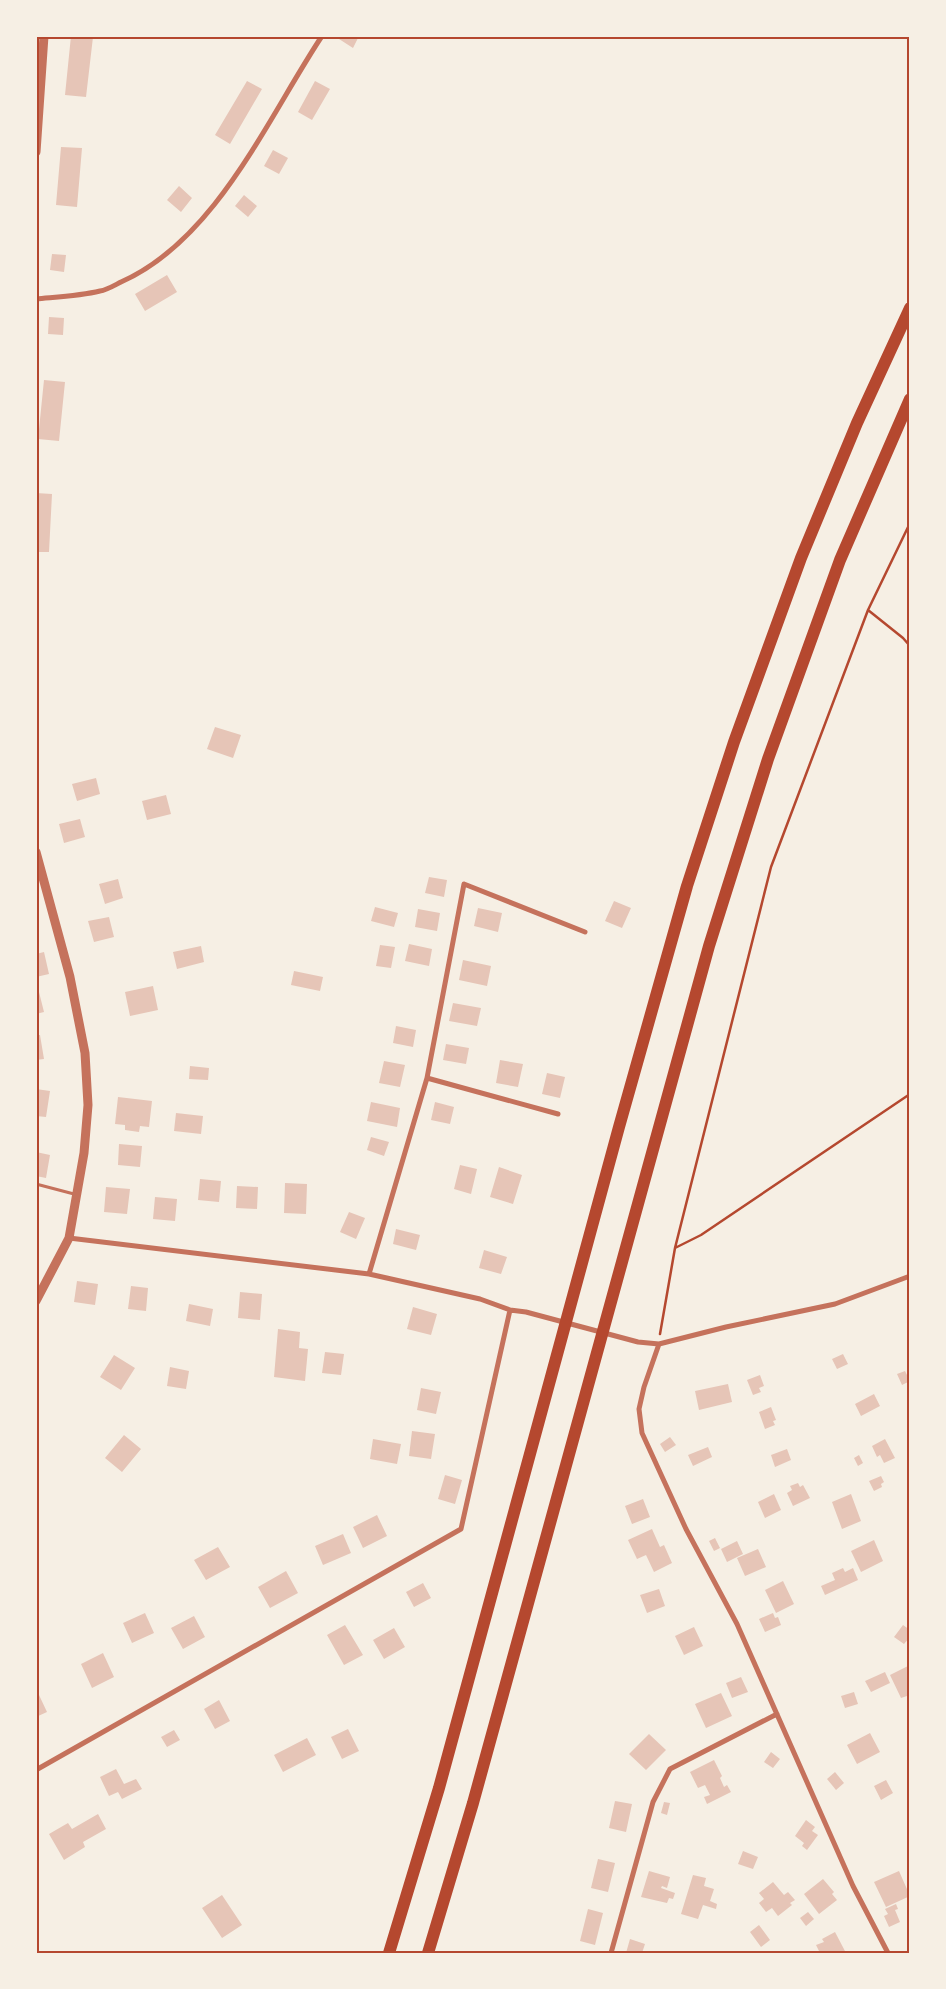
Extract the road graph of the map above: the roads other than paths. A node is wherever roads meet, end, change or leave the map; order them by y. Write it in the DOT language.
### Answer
graph roads {
  1 [pos="44,36"];
  2 [pos="322,36"];
  3 [pos="36,152"];
  4 [pos="36,299"];
  5 [pos="910,308"];
  6 [pos="910,399"];
  7 [pos="36,852"];
  8 [pos="585,932"];
  9 [pos="427,1078"];
  10 [pos="558,1114"];
  11 [pos="36,1184"];
  12 [pos="77,1195"];
  13 [pos="69,1238"];
  14 [pos="369,1274"];
  15 [pos="910,1276"];
  16 [pos="36,1301"];
  17 [pos="510,1310"];
  18 [pos="659,1344"];
  19 [pos="776,1714"];
  20 [pos="36,1770"];
  21 [pos="388,1953"];
  22 [pos="428,1953"];
  23 [pos="611,1953"];
  24 [pos="888,1953"];
  1 -- 3 [label="street"];
  2 -- 4 [label="street"];
  5 -- 21 [label="highway"];
  6 -- 22 [label="highway"];
  7 -- 12 [label="street"];
  8 -- 9 [label="street"];
  9 -- 10 [label="street"];
  9 -- 14 [label="street"];
  11 -- 12 [label="lane"];
  12 -- 13 [label="street"];
  13 -- 14 [label="street"];
  13 -- 16 [label="street"];
  14 -- 17 [label="street"];
  15 -- 18 [label="street"];
  17 -- 18 [label="street"];
  17 -- 20 [label="street"];
  18 -- 19 [label="street"];
  19 -- 23 [label="street"];
  19 -- 24 [label="street"];
}
